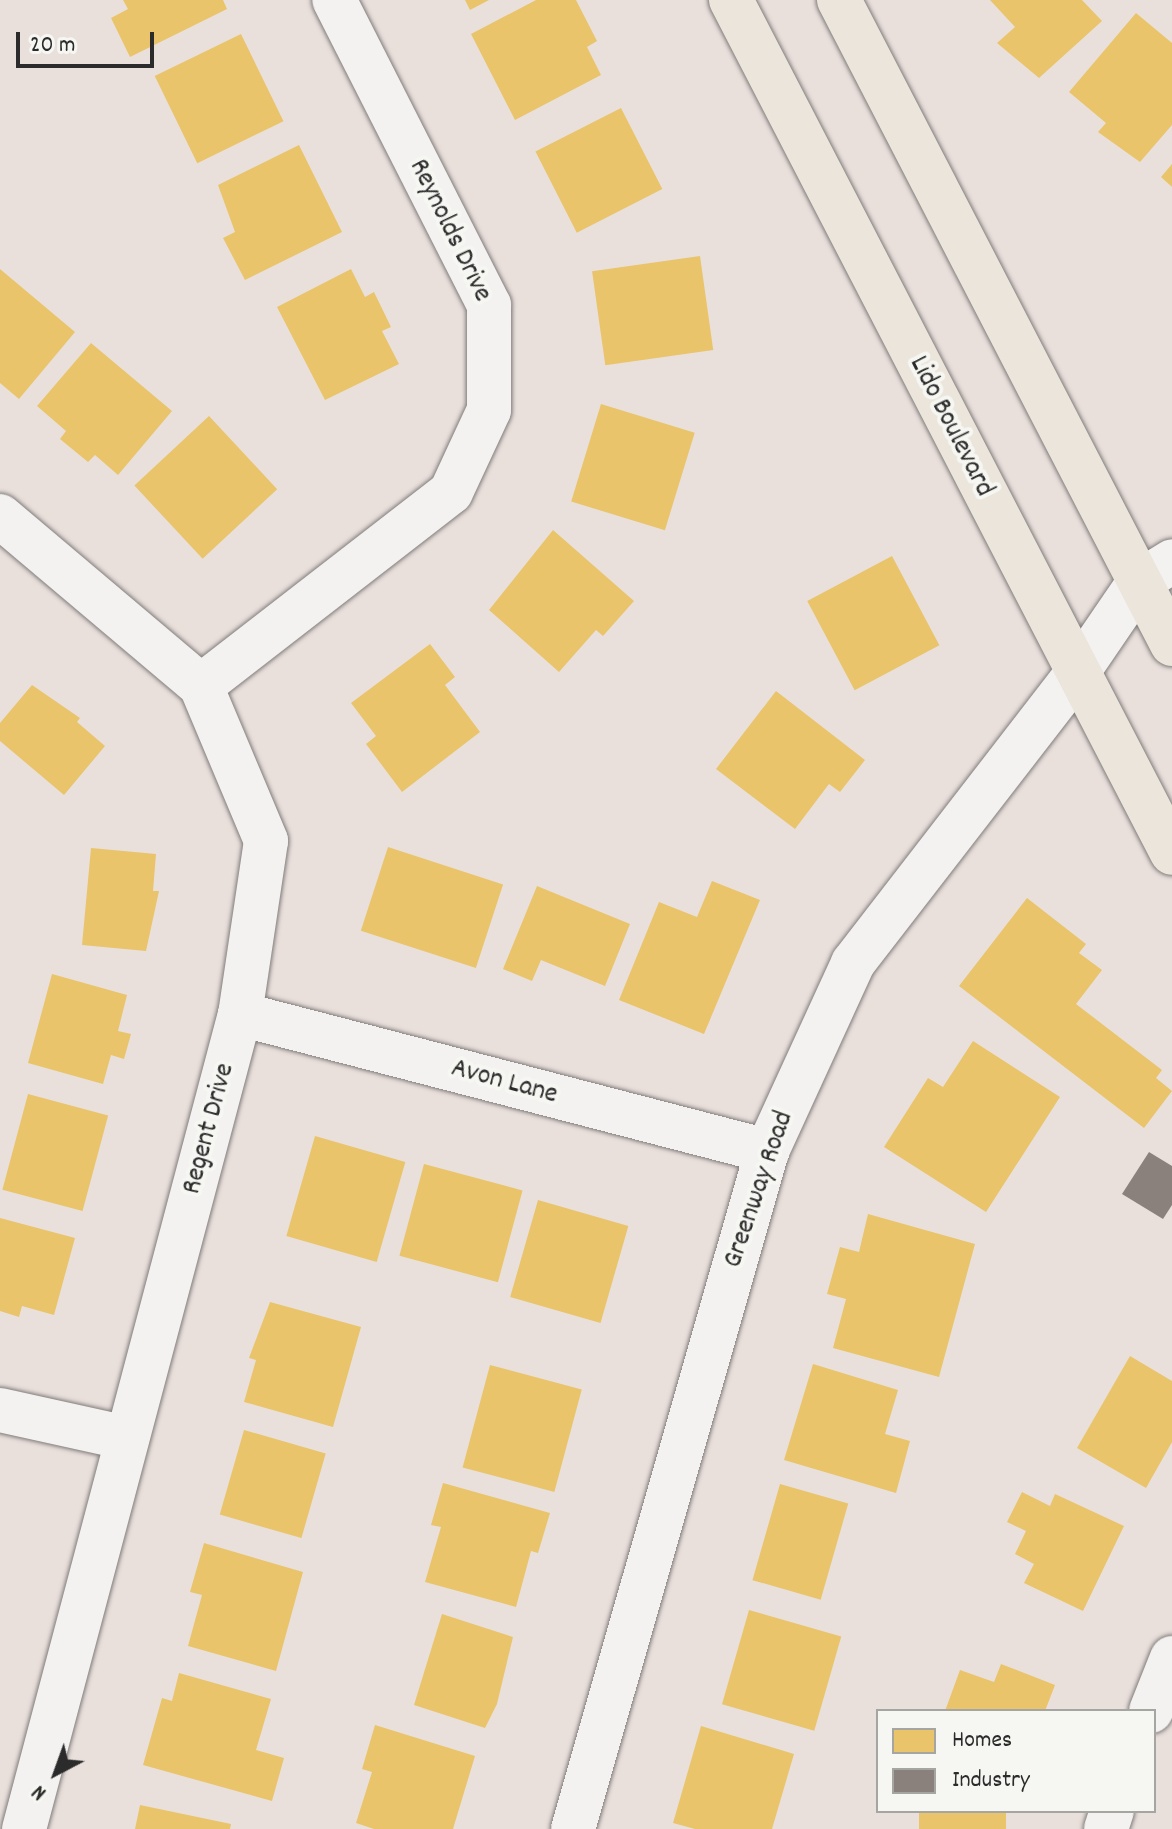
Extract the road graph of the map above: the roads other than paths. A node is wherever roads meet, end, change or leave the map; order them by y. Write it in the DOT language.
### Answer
graph roads {
  1 [pos="334,0"];
  2 [pos="731,0"];
  3 [pos="839,0"];
  4 [pos="0,516"];
  5 [pos="1155,571"];
  6 [pos="1172,644"];
  7 [pos="1077,673"];
  8 [pos="201,686"];
  9 [pos="1172,853"];
  10 [pos="240,1014"];
  11 [pos="767,1151"];
  12 [pos="0,1410"];
  13 [pos="127,1438"];
  14 [pos="1172,1658"];
  15 [pos="1152,1709"];
  16 [pos="24,1829"];
  17 [pos="573,1829"];
  1 -- 8 [label="street, Reynolds Drive"];
  2 -- 7 [label="highway, Lido Boulevard"];
  3 -- 5 [label="highway"];
  4 -- 8 [label="street, Regent Drive"];
  5 -- 6 [label="highway"];
  5 -- 7 [label="street, Greenway Road"];
  7 -- 9 [label="highway, Lido Boulevard"];
  7 -- 11 [label="street, Greenway Road"];
  8 -- 10 [label="street, Regent Drive"];
  10 -- 11 [label="street, Avon Lane"];
  10 -- 13 [label="street, Regent Drive"];
  11 -- 17 [label="street, Greenway Road"];
  12 -- 13 [label="street"];
  13 -- 16 [label="street, Regent Drive"];
  14 -- 15 [label="street"];
}
